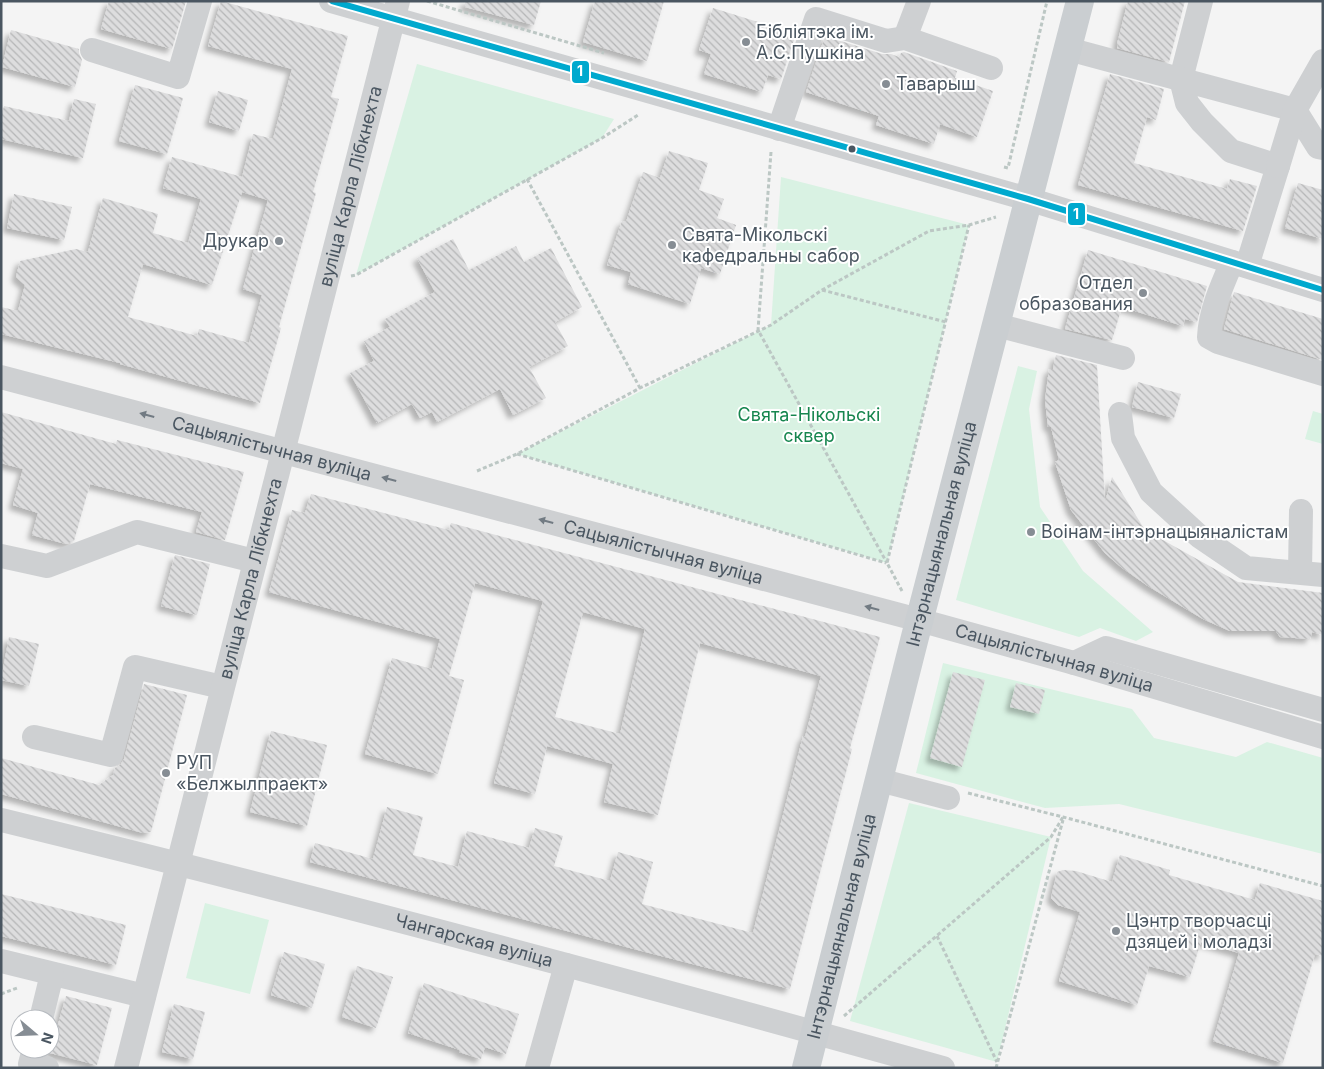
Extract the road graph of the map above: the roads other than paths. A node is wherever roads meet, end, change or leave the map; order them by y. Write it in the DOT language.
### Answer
graph roads {
  1 [pos="200,1"];
  2 [pos="332,1"];
  3 [pos="918,1"];
  4 [pos="1080,1"];
  5 [pos="1201,1"];
  6 [pos="396,10"];
  7 [pos="905,38"];
  8 [pos="1068,48"];
  9 [pos="92,50"];
  10 [pos="1323,61"];
  11 [pos="991,68"];
  12 [pos="1181,79"];
  13 [pos="1295,110"];
  14 [pos="779,128"];
  15 [pos="1323,148"];
  16 [pos="1278,166"];
  17 [pos="1028,199"];
  18 [pos="1240,264"];
  19 [pos="1323,290"];
  20 [pos="996,325"];
  21 [pos="1123,358"];
  22 [pos="1323,374"];
  23 [pos="1,377"];
  24 [pos="1120,414"];
  25 [pos="284,452"];
  26 [pos="1301,511"];
  27 [pos="1,556"];
  28 [pos="255,561"];
  29 [pos="1311,574"];
  30 [pos="919,620"];
  31 [pos="1074,663"];
  32 [pos="222,687"];
  33 [pos="1323,710"];
  34 [pos="34,737"];
  35 [pos="1323,737"];
  36 [pos="879,780"];
  37 [pos="957,795"];
  38 [pos="1,820"];
  39 [pos="178,863"];
  40 [pos="1,961"];
  41 [pos="566,965"];
  42 [pos="52,974"];
  43 [pos="144,996"];
  44 [pos="43,1009"];
  45 [pos="815,1032"];
  46 [pos="31,1059"];
  47 [pos="47,1068"];
  48 [pos="126,1068"];
  49 [pos="537,1068"];
  50 [pos="806,1068"];
  51 [pos="944,1068"];
  1 -- 9 [label="street"];
  2 -- 6 [label="street"];
  3 -- 7 [label="street"];
  4 -- 8 [label="main road, Інтэрнацыянальная вуліца"];
  5 -- 12 [label="street"];
  6 -- 14 [label="street"];
  6 -- 25 [label="street, вуліца Карла Лібкнехта"];
  7 -- 11 [label="street"];
  7 -- 14 [label="street"];
  8 -- 12 [label="street"];
  8 -- 17 [label="main road, Інтэрнацыянальная вуліца"];
  10 -- 13 [label="street"];
  12 -- 13 [label="street"];
  12 -- 16 [label="street"];
  13 -- 15 [label="street"];
  13 -- 16 [label="street"];
  14 -- 17 [label="street"];
  16 -- 18 [label="street"];
  17 -- 18 [label="street"];
  17 -- 20 [label="main road, Інтэрнацыянальная вуліца"];
  18 -- 19 [label="street"];
  18 -- 22 [label="street"];
  20 -- 21 [label="street"];
  20 -- 30 [label="main road, Інтэрнацыянальная вуліца"];
  25 -- 23 [label="street, Сацыялістычная вуліца, one-way"];
  24 -- 29 [label="street"];
  25 -- 28 [label="street, вуліца Карла Лібкнехта"];
  30 -- 25 [label="street, Сацыялістычная вуліца, one-way"];
  26 -- 29 [label="street"];
  27 -- 28 [label="street"];
  28 -- 32 [label="street, вуліца Карла Лібкнехта"];
  30 -- 31 [label="street, Сацыялістычная вуліца"];
  30 -- 36 [label="main road, Інтэрнацыянальная вуліца"];
  31 -- 33 [label="street"];
  31 -- 35 [label="street, Сацыялістычная вуліца"];
  32 -- 34 [label="street"];
  32 -- 39 [label="street, вуліца Карла Лібкнехта"];
  36 -- 37 [label="street"];
  36 -- 45 [label="main road, Інтэрнацыянальная вуліца"];
  38 -- 39 [label="street, Чангарская вуліца"];
  39 -- 41 [label="street, Чангарская вуліца"];
  39 -- 43 [label="street, вуліца Карла Лібкнехта"];
  40 -- 42 [label="street"];
  41 -- 45 [label="street, Чангарская вуліца"];
  41 -- 49 [label="street"];
  42 -- 43 [label="street"];
  42 -- 44 [label="street"];
  43 -- 48 [label="street, вуліца Карла Лібкнехта"];
  45 -- 50 [label="main road, Інтэрнацыянальная вуліца"];
  45 -- 51 [label="street, Чангарская вуліца"];
  46 -- 47 [label="street"];
}
